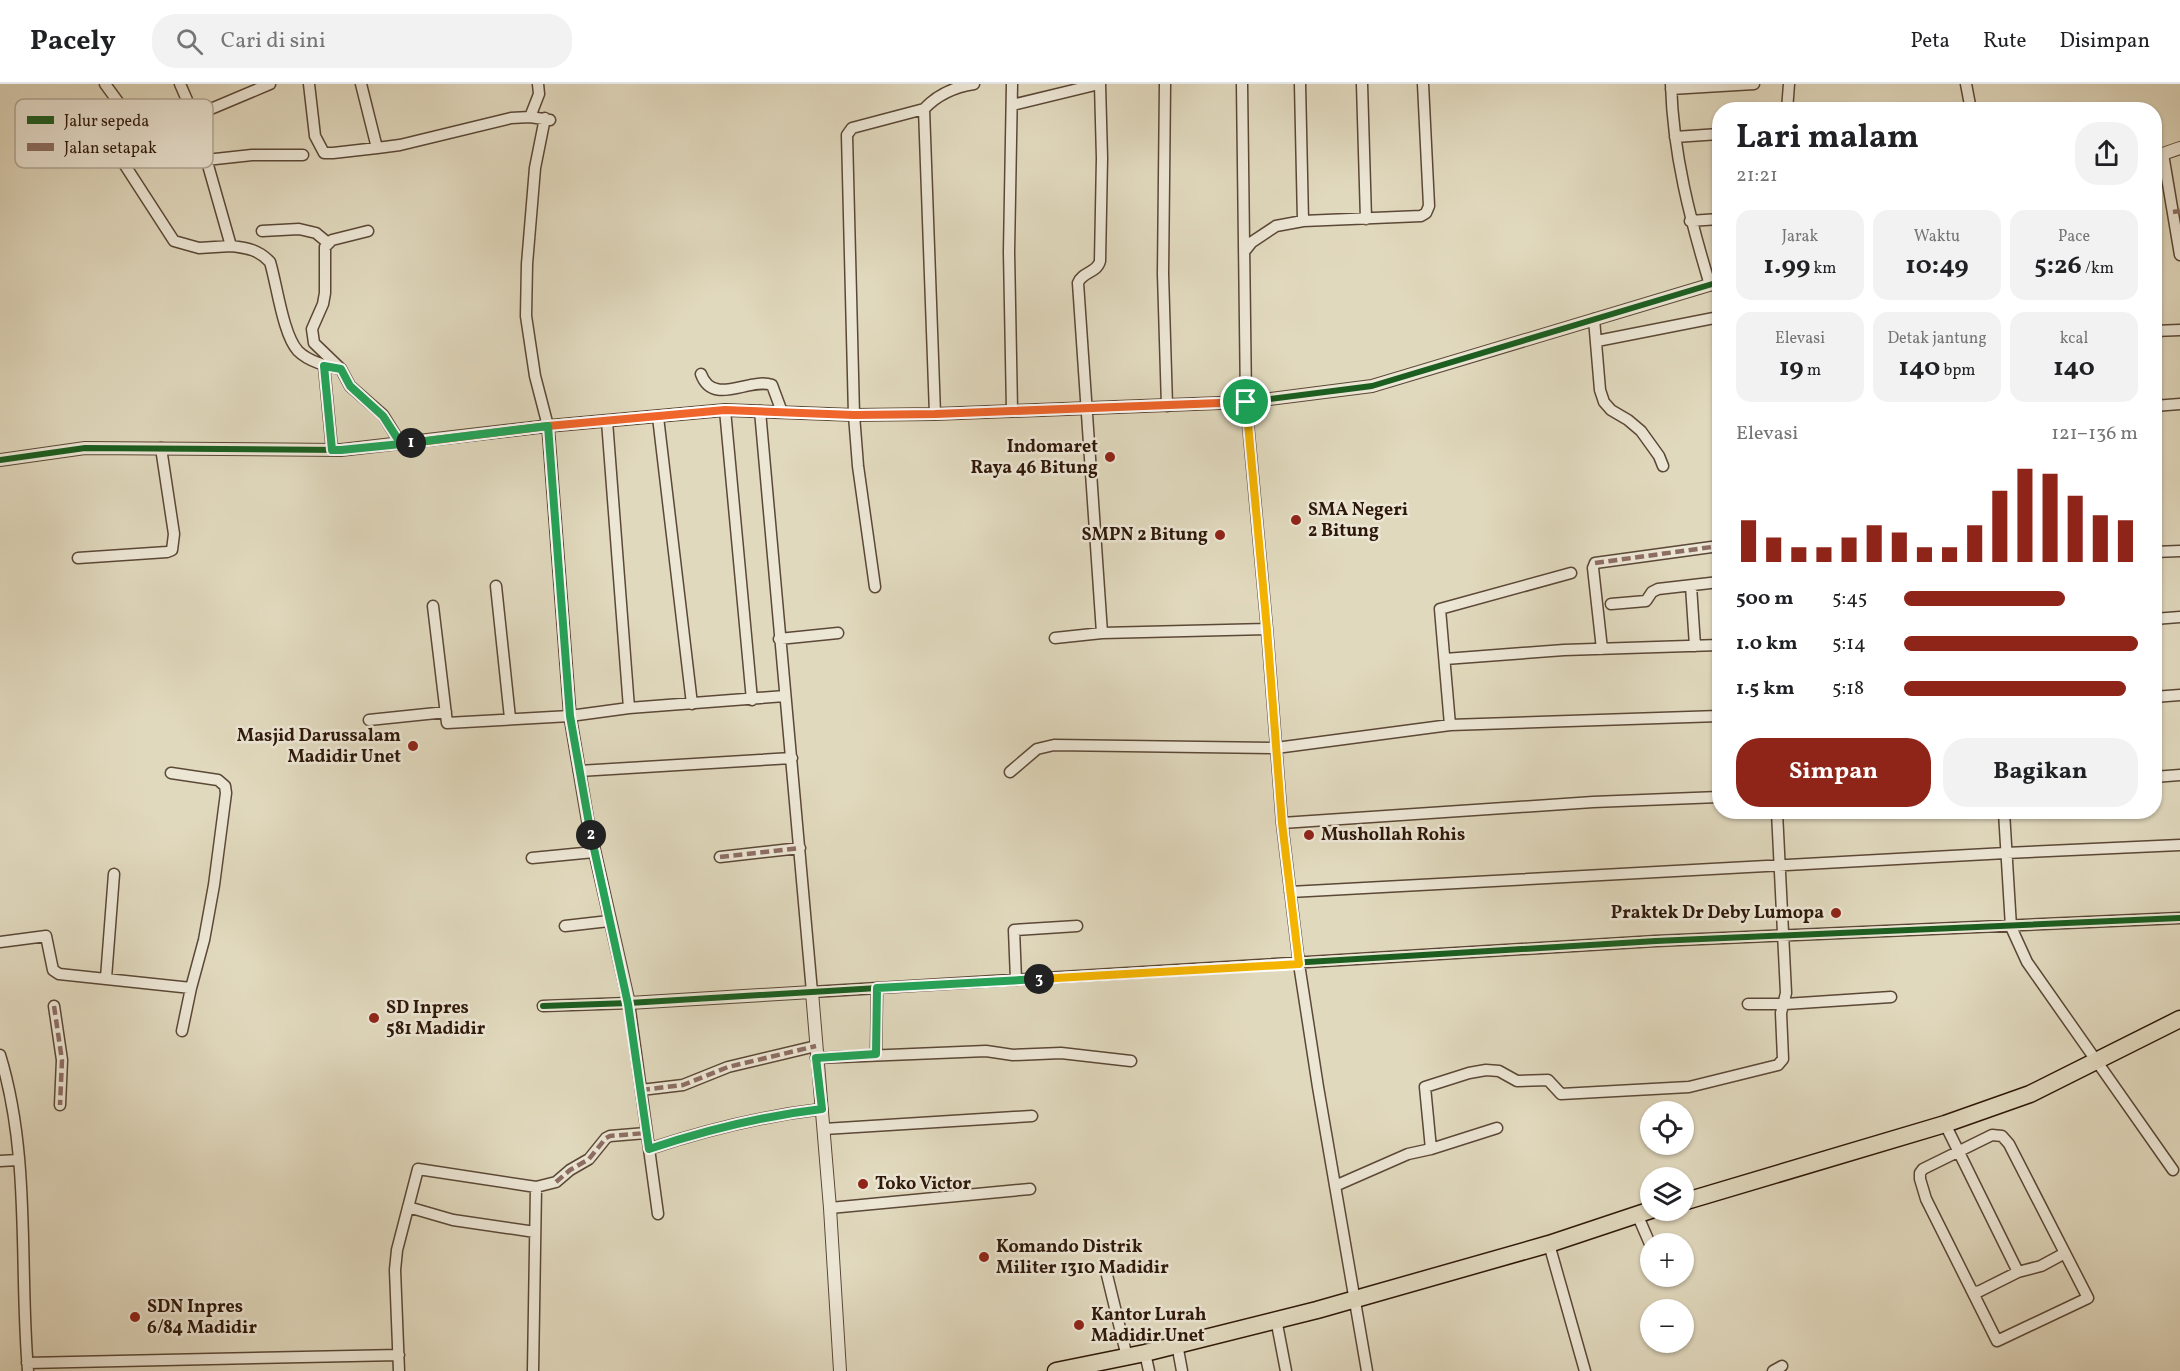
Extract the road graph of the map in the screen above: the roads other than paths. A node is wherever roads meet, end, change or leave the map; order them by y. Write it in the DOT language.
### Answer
graph roads {
  1 [pos="105,84"];
  2 [pos="180,84"];
  3 [pos="270,84"];
  4 [pos="309,84"];
  5 [pos="361,84"];
  6 [pos="538,84"];
  7 [pos="974,84"];
  8 [pos="1012,84"];
  9 [pos="1100,84"];
  10 [pos="1165,84"];
  11 [pos="1242,84"];
  12 [pos="1300,84"];
  13 [pos="1362,84"];
  14 [pos="1423,84"];
  15 [pos="1754,84"];
  16 [pos="1789,84"];
  17 [pos="1966,84"];
  18 [pos="1671,87"];
  19 [pos="116,99"];
  20 [pos="187,99"];
  21 [pos="1788,102"];
  22 [pos="1969,102"];
  23 [pos="1012,105"];
  24 [pos="213,108"];
  25 [pos="924,109"];
  26 [pos="530,117"];
  27 [pos="1712,134"];
  28 [pos="1675,137"];
  29 [pos="378,148"];
  30 [pos="2180,148"];
  31 [pos="2162,154"];
  32 [pos="303,155"];
  33 [pos="213,159"];
  34 [pos="2162,165"];
  35 [pos="127,168"];
  36 [pos="208,168"];
  37 [pos="2176,212"];
  38 [pos="1366,219"];
  39 [pos="1712,219"];
  40 [pos="1303,221"];
  41 [pos="1690,221"];
  42 [pos="262,231"];
  43 [pos="368,231"];
  44 [pos="328,243"];
  45 [pos="231,246"];
  46 [pos="1244,252"];
  47 [pos="2180,255"];
  48 [pos="1712,279"];
  49 [pos="1712,285"];
  50 [pos="1712,318"];
  51 [pos="1594,319"];
  52 [pos="2180,330"];
  53 [pos="2162,331"];
  54 [pos="1597,341"];
  55 [pos="324,366"];
  56 [pos="341,369"];
  57 [pos="701,374"];
  58 [pos="1246,402"];
  59 [pos="2180,404"];
  60 [pos="1167,405"];
  61 [pos="2162,405"];
  62 [pos="725,410"];
  63 [pos="1012,410"];
  64 [pos="1086,410"];
  65 [pos="760,411"];
  66 [pos="782,412"];
  67 [pos="935,414"];
  68 [pos="854,415"];
  69 [pos="658,417"];
  70 [pos="607,421"];
  71 [pos="548,426"];
  72 [pos="401,444"];
  73 [pos="161,448"];
  74 [pos="332,450"];
  75 [pos="0,460"];
  76 [pos="1663,466"];
  77 [pos="1712,547"];
  78 [pos="2180,551"];
  79 [pos="2162,552"];
  80 [pos="78,558"];
  81 [pos="1571,573"];
  82 [pos="1712,583"];
  83 [pos="496,586"];
  84 [pos="1691,586"];
  85 [pos="875,587"];
  86 [pos="1611,604"];
  87 [pos="433,606"];
  88 [pos="2180,616"];
  89 [pos="2162,618"];
  90 [pos="1267,629"];
  91 [pos="838,633"];
  92 [pos="1102,633"];
  93 [pos="1055,638"];
  94 [pos="779,639"];
  95 [pos="1712,645"];
  96 [pos="1695,646"];
  97 [pos="1602,649"];
  98 [pos="1445,659"];
  99 [pos="2180,695"];
  100 [pos="785,696"];
  101 [pos="2162,696"];
  102 [pos="752,699"];
  103 [pos="692,704"];
  104 [pos="629,708"];
  105 [pos="446,712"];
  106 [pos="570,716"];
  107 [pos="1712,716"];
  108 [pos="510,718"];
  109 [pos="369,720"];
  110 [pos="1450,725"];
  111 [pos="1276,748"];
  112 [pos="792,758"];
  113 [pos="579,771"];
  114 [pos="1010,772"];
  115 [pos="171,773"];
  116 [pos="2180,775"];
  117 [pos="2162,776"];
  118 [pos="1712,797"];
  119 [pos="1777,819"];
  120 [pos="2004,819"];
  121 [pos="1282,823"];
  122 [pos="2180,845"];
  123 [pos="800,848"];
  124 [pos="594,852"];
  125 [pos="2006,853"];
  126 [pos="720,857"];
  127 [pos="532,858"];
  128 [pos="1780,865"];
  129 [pos="114,874"];
  130 [pos="1290,892"];
  131 [pos="2180,918"];
  132 [pos="609,921"];
  133 [pos="565,926"];
  134 [pos="1077,926"];
  135 [pos="2011,927"];
  136 [pos="1784,936"];
  137 [pos="0,942"];
  138 [pos="1299,964"];
  139 [pos="106,978"];
  140 [pos="1016,980"];
  141 [pos="190,988"];
  142 [pos="877,988"];
  143 [pos="812,992"];
  144 [pos="1891,997"];
  145 [pos="628,1004"];
  146 [pos="1748,1004"];
  147 [pos="1785,1004"];
  148 [pos="54,1006"];
  149 [pos="543,1006"];
  150 [pos="2180,1019"];
  151 [pos="182,1031"];
  152 [pos="816,1052"];
  153 [pos="876,1054"];
  154 [pos="0,1055"];
  155 [pos="1131,1061"];
  156 [pos="2097,1062"];
  157 [pos="641,1090"];
  158 [pos="60,1105"];
  159 [pos="822,1109"];
  160 [pos="1032,1116"];
  161 [pos="1945,1124"];
  162 [pos="1497,1128"];
  163 [pos="824,1130"];
  164 [pos="646,1133"];
  165 [pos="649,1149"];
  166 [pos="1431,1149"];
  167 [pos="1958,1152"];
  168 [pos="18,1160"];
  169 [pos="0,1161"];
  170 [pos="2173,1170"];
  171 [pos="1335,1186"];
  172 [pos="536,1187"];
  173 [pos="1030,1189"];
  174 [pos="1694,1199"];
  175 [pos="408,1207"];
  176 [pos="830,1208"];
  177 [pos="1640,1213"];
  178 [pos="658,1214"];
  179 [pos="536,1232"];
  180 [pos="1549,1244"];
  181 [pos="2065,1253"];
  182 [pos="2018,1272"];
  183 [pos="1107,1275"];
  184 [pos="1972,1291"];
  185 [pos="1354,1299"];
  186 [pos="1276,1319"];
  187 [pos="1177,1344"];
  188 [pos="1145,1353"];
  189 [pos="399,1355"];
  190 [pos="1127,1357"];
  191 [pos="28,1367"];
  192 [pos="1093,1368"];
  193 [pos="399,1371"];
  194 [pos="533,1371"];
  195 [pos="840,1371"];
  196 [pos="1056,1371"];
  197 [pos="1149,1371"];
  198 [pos="1182,1371"];
  199 [pos="1286,1371"];
  200 [pos="1367,1371"];
  201 [pos="1585,1371"];
  1 -- 19 [label="street"];
  2 -- 20 [label="street"];
  3 -- 24 [label="street"];
  4 -- 29 [label="street"];
  5 -- 29 [label="street"];
  6 -- 26 [label="street"];
  7 -- 25 [label="street"];
  8 -- 23 [label="street"];
  9 -- 23 [label="street"];
  9 -- 64 [label="street"];
  10 -- 60 [label="street"];
  11 -- 46 [label="street"];
  12 -- 40 [label="street"];
  13 -- 38 [label="street"];
  14 -- 38 [label="street"];
  15 -- 18 [label="street"];
  16 -- 21 [label="street"];
  17 -- 22 [label="street"];
  18 -- 28 [label="street"];
  23 -- 63 [label="street"];
  25 -- 67 [label="street"];
  25 -- 68 [label="street"];
  26 -- 29 [label="street"];
  26 -- 71 [label="street"];
  27 -- 28 [label="street"];
  28 -- 41 [label="street"];
  30 -- 31 [label="street"];
  32 -- 33 [label="street"];
  34 -- 37 [label="street"];
  35 -- 45 [label="street"];
  36 -- 45 [label="street"];
  37 -- 47 [label="street"];
  38 -- 40 [label="street"];
  39 -- 41 [label="street"];
  40 -- 46 [label="street"];
  41 -- 48 [label="street"];
  42 -- 44 [label="street"];
  43 -- 44 [label="street"];
  44 -- 56 [label="street"];
  45 -- 55 [label="street"];
  46 -- 58 [label="street"];
  49 -- 51 [label="street"];
  50 -- 54 [label="street"];
  51 -- 54 [label="street"];
  51 -- 58 [label="street"];
  52 -- 53 [label="street"];
  54 -- 76 [label="street"];
  55 -- 56 [label="street"];
  55 -- 74 [label="street"];
  56 -- 72 [label="street"];
  57 -- 66 [label="street"];
  58 -- 60 [label="street"];
  58 -- 90 [label="street"];
  59 -- 61 [label="street"];
  60 -- 64 [label="street"];
  62 -- 65 [label="street"];
  62 -- 69 [label="street"];
  62 -- 102 [label="street"];
  63 -- 64 [label="street"];
  63 -- 67 [label="street"];
  64 -- 92 [label="street"];
  65 -- 66 [label="street"];
  65 -- 94 [label="street"];
  66 -- 68 [label="street"];
  67 -- 68 [label="street"];
  68 -- 85 [label="street"];
  69 -- 70 [label="street"];
  69 -- 103 [label="street"];
  70 -- 71 [label="street"];
  70 -- 104 [label="street"];
  71 -- 72 [label="street"];
  71 -- 106 [label="street"];
  72 -- 74 [label="street"];
  73 -- 74 [label="street"];
  73 -- 75 [label="street"];
  73 -- 80 [label="street"];
  77 -- 97 [label="street"];
  78 -- 79 [label="street"];
  81 -- 98 [label="street"];
  82 -- 84 [label="street"];
  83 -- 108 [label="street"];
  84 -- 86 [label="street"];
  84 -- 96 [label="street"];
  87 -- 105 [label="street"];
  88 -- 89 [label="street"];
  90 -- 92 [label="street"];
  90 -- 111 [label="street"];
  91 -- 94 [label="street"];
  92 -- 93 [label="street"];
  94 -- 100 [label="street"];
  95 -- 96 [label="street"];
  96 -- 97 [label="street"];
  97 -- 98 [label="street"];
  98 -- 110 [label="street"];
  99 -- 101 [label="street"];
  100 -- 102 [label="street"];
  100 -- 112 [label="street"];
  102 -- 103 [label="street"];
  103 -- 104 [label="street"];
  104 -- 106 [label="street"];
  105 -- 108 [label="street"];
  105 -- 109 [label="street"];
  106 -- 108 [label="street"];
  106 -- 113 [label="street"];
  107 -- 110 [label="street"];
  110 -- 111 [label="street"];
  111 -- 114 [label="street"];
  111 -- 121 [label="street"];
  112 -- 113 [label="street"];
  112 -- 123 [label="street"];
  113 -- 124 [label="street"];
  115 -- 141 [label="street"];
  116 -- 117 [label="street"];
  118 -- 121 [label="street"];
  119 -- 128 [label="street"];
  120 -- 125 [label="street"];
  121 -- 130 [label="street"];
  122 -- 125 [label="street"];
  123 -- 126 [label="street"];
  123 -- 143 [label="street"];
  124 -- 127 [label="street"];
  124 -- 132 [label="street"];
  125 -- 128 [label="street"];
  125 -- 135 [label="street"];
  128 -- 130 [label="street"];
  128 -- 136 [label="street"];
  129 -- 139 [label="street"];
  130 -- 138 [label="street"];
  131 -- 135 [label="street"];
  132 -- 133 [label="street"];
  132 -- 145 [label="street"];
  134 -- 140 [label="street"];
  135 -- 136 [label="street"];
  135 -- 156 [label="street"];
  136 -- 138 [label="street"];
  136 -- 147 [label="street"];
  137 -- 139 [label="street"];
  138 -- 140 [label="street"];
  138 -- 171 [label="street"];
  139 -- 141 [label="street"];
  140 -- 142 [label="street"];
  141 -- 151 [label="street"];
  142 -- 143 [label="street"];
  142 -- 153 [label="street"];
  143 -- 145 [label="street"];
  143 -- 152 [label="street"];
  144 -- 147 [label="street"];
  145 -- 149 [label="street"];
  145 -- 157 [label="street"];
  146 -- 147 [label="street"];
  147 -- 166 [label="street"];
  148 -- 158 [label="street"];
  150 -- 156 [label="highway"];
  152 -- 153 [label="street"];
  152 -- 157 [label="street"];
  152 -- 159 [label="street"];
  153 -- 155 [label="street"];
  154 -- 168 [label="street"];
  156 -- 161 [label="highway"];
  156 -- 170 [label="street"];
  157 -- 164 [label="street"];
  159 -- 163 [label="street"];
  159 -- 165 [label="street"];
  160 -- 163 [label="street"];
  161 -- 167 [label="street"];
  161 -- 174 [label="highway"];
  162 -- 166 [label="street"];
  163 -- 176 [label="street"];
  164 -- 165 [label="street"];
  164 -- 172 [label="street"];
  165 -- 178 [label="street"];
  166 -- 171 [label="street"];
  167 -- 181 [label="street"];
  167 -- 182 [label="street"];
  167 -- 184 [label="street"];
  168 -- 169 [label="street"];
  168 -- 191 [label="street"];
  171 -- 185 [label="street"];
  172 -- 175 [label="street"];
  172 -- 179 [label="street"];
  173 -- 176 [label="street"];
  175 -- 179 [label="street"];
  175 -- 189 [label="street"];
  176 -- 195 [label="street"];
  177 -- 180 [label="highway"];
  179 -- 194 [label="street"];
  180 -- 185 [label="highway"];
  180 -- 201 [label="street"];
  181 -- 182 [label="street"];
  181 -- 184 [label="street"];
  182 -- 184 [label="street"];
  183 -- 190 [label="street"];
  185 -- 186 [label="highway"];
  185 -- 200 [label="street"];
  186 -- 187 [label="highway"];
  186 -- 199 [label="street"];
  187 -- 188 [label="highway"];
  187 -- 198 [label="street"];
  188 -- 190 [label="highway"];
  188 -- 197 [label="street"];
  189 -- 191 [label="street"];
  189 -- 193 [label="street"];
  190 -- 192 [label="highway"];
  192 -- 196 [label="highway"];
}
